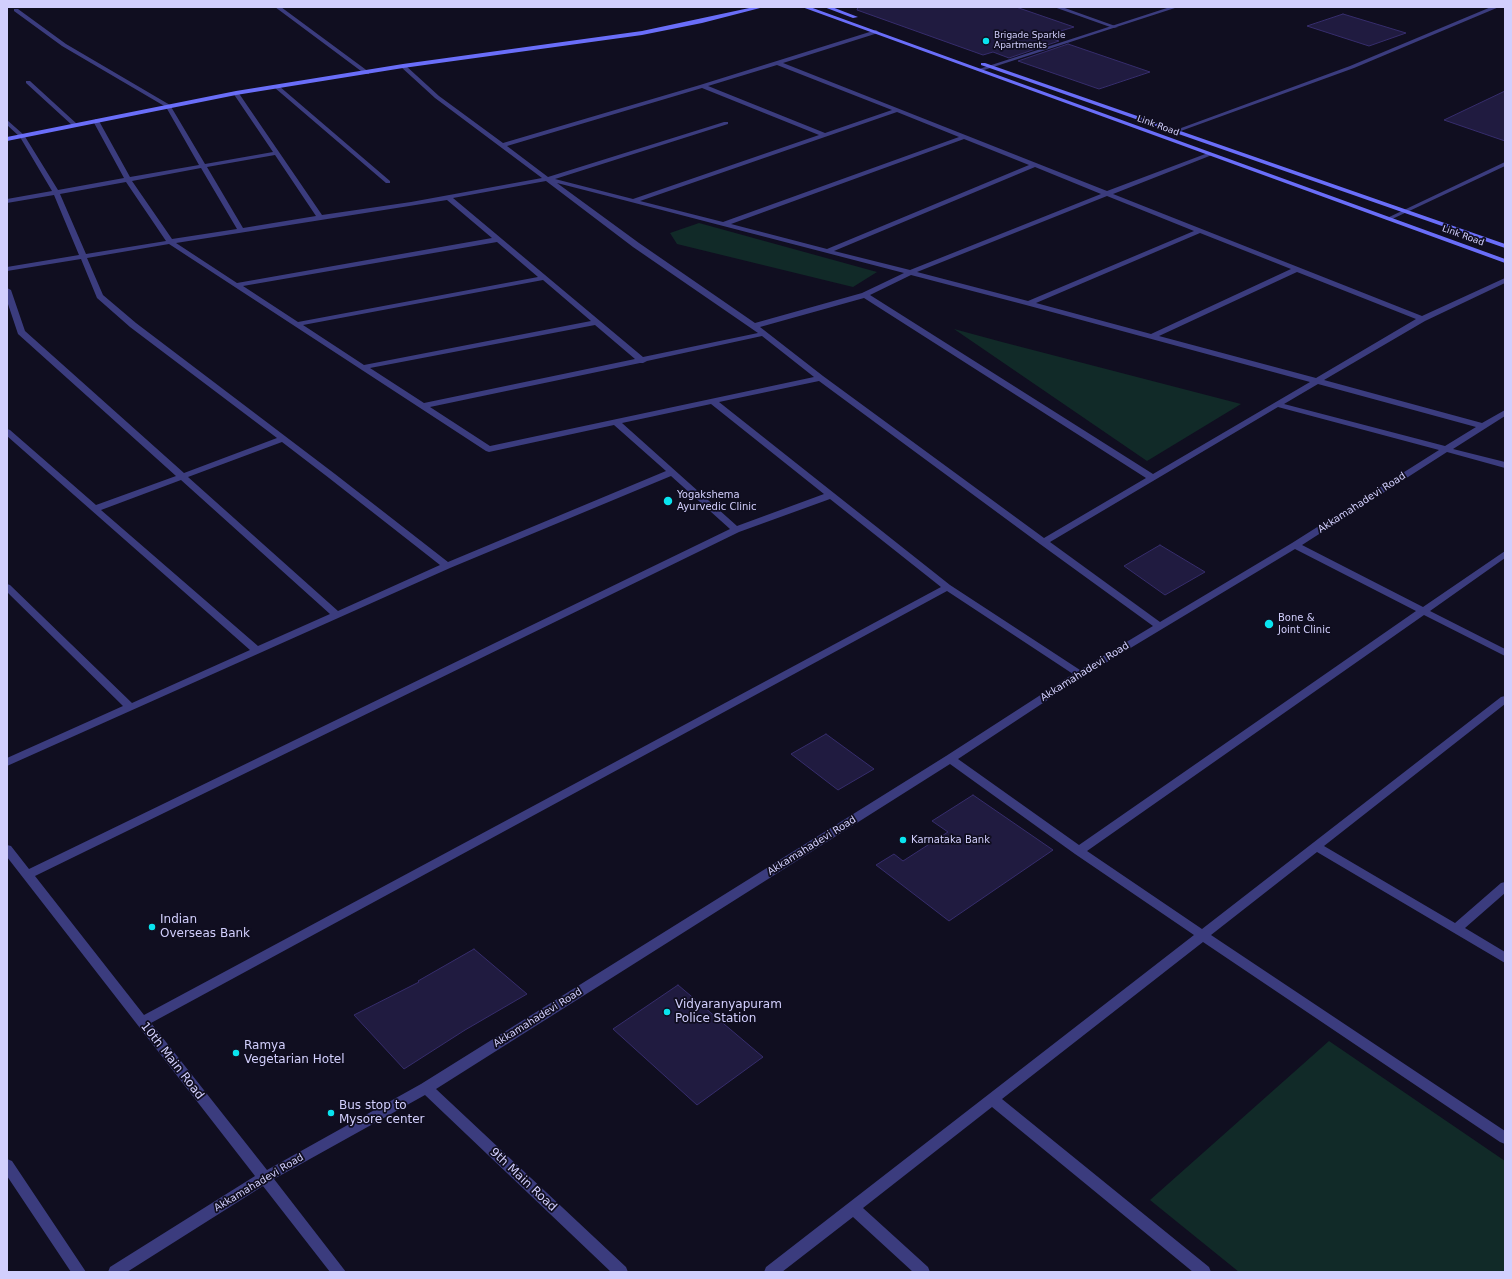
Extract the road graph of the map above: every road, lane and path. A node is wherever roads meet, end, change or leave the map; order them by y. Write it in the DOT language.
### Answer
graph roads {
  1 [pos="278,7"];
  2 [pos="761,7"];
  3 [pos="805,7"];
  4 [pos="827,7"];
  5 [pos="1057,7"];
  6 [pos="1175,7"];
  7 [pos="1496,7"];
  8 [pos="16,10"];
  9 [pos="864,21"];
  10 [pos="1115,27"];
  11 [pos="876,32"];
  12 [pos="931,45"];
  13 [pos="776,62"];
  14 [pos="403,66"];
  15 [pos="990,67"];
  16 [pos="980,70"];
  17 [pos="367,72"];
  18 [pos="28,82"];
  19 [pos="702,86"];
  20 [pos="277,87"];
  21 [pos="236,94"];
  22 [pos="168,106"];
  23 [pos="898,110"];
  24 [pos="96,121"];
  25 [pos="7,122"];
  26 [pos="726,123"];
  27 [pos="75,125"];
  28 [pos="1176,131"];
  29 [pos="22,136"];
  30 [pos="825,136"];
  31 [pos="964,136"];
  32 [pos="7,139"];
  33 [pos="502,145"];
  34 [pos="276,153"];
  35 [pos="1210,154"];
  36 [pos="1505,164"];
  37 [pos="1035,165"];
  38 [pos="203,166"];
  39 [pos="128,179"];
  40 [pos="548,179"];
  41 [pos="388,182"];
  42 [pos="56,192"];
  43 [pos="1107,194"];
  44 [pos="449,198"];
  45 [pos="7,201"];
  46 [pos="633,201"];
  47 [pos="1405,211"];
  48 [pos="320,217"];
  49 [pos="1388,219"];
  50 [pos="724,224"];
  51 [pos="241,230"];
  52 [pos="1200,231"];
  53 [pos="499,239"];
  54 [pos="170,242"];
  55 [pos="1505,246"];
  56 [pos="827,251"];
  57 [pos="82,256"];
  58 [pos="1505,261"];
  59 [pos="7,269"];
  60 [pos="1297,269"];
  61 [pos="911,272"];
  62 [pos="544,278"];
  63 [pos="1505,280"];
  64 [pos="236,285"];
  65 [pos="7,290"];
  66 [pos="865,295"];
  67 [pos="1029,303"];
  68 [pos="1422,319"];
  69 [pos="597,322"];
  70 [pos="297,324"];
  71 [pos="754,326"];
  72 [pos="763,334"];
  73 [pos="1152,336"];
  74 [pos="642,361"];
  75 [pos="364,368"];
  76 [pos="820,378"];
  77 [pos="1318,381"];
  78 [pos="712,401"];
  79 [pos="1279,405"];
  80 [pos="424,406"];
  81 [pos="1505,412"];
  82 [pos="616,422"];
  83 [pos="1483,426"];
  84 [pos="7,432"];
  85 [pos="283,439"];
  86 [pos="1445,449"];
  87 [pos="1505,465"];
  88 [pos="672,472"];
  89 [pos="183,477"];
  90 [pos="1153,478"];
  91 [pos="831,495"];
  92 [pos="94,509"];
  93 [pos="736,530"];
  94 [pos="1043,542"];
  95 [pos="1295,545"];
  96 [pos="1505,554"];
  97 [pos="447,566"];
  98 [pos="7,587"];
  99 [pos="947,587"];
  100 [pos="1423,611"];
  101 [pos="337,615"];
  102 [pos="1160,626"];
  103 [pos="258,651"];
  104 [pos="1505,652"];
  105 [pos="1080,674"];
  106 [pos="1505,699"];
  107 [pos="130,707"];
  108 [pos="950,759"];
  109 [pos="7,762"];
  110 [pos="1317,847"];
  111 [pos="7,849"];
  112 [pos="1079,851"];
  113 [pos="28,875"];
  114 [pos="1505,886"];
  115 [pos="1456,929"];
  116 [pos="1202,935"];
  117 [pos="1505,958"];
  118 [pos="142,1022"];
  119 [pos="426,1088"];
  120 [pos="992,1099"];
  121 [pos="1505,1138"];
  122 [pos="7,1165"];
  123 [pos="264,1178"];
  124 [pos="853,1208"];
  125 [pos="78,1272"];
  126 [pos="115,1272"];
  127 [pos="339,1272"];
  128 [pos="621,1272"];
  129 [pos="771,1272"];
  130 [pos="924,1272"];
  131 [pos="1204,1272"];
  1 -- 17 [label="street"];
  2 -- 14 [label="main road"];
  3 -- 11 [label="main road, Link Road"];
  4 -- 9 [label="main road"];
  5 -- 10 [label="street"];
  6 -- 10 [label="street"];
  7 -- 28 [label="street"];
  8 -- 22 [label="street"];
  10 -- 15 [label="street"];
  11 -- 13 [label="street"];
  11 -- 16 [label="main road, Link Road"];
  12 -- 15 [label="main road"];
  13 -- 19 [label="street"];
  13 -- 23 [label="street"];
  14 -- 17 [label="main road"];
  14 -- 33 [label="street"];
  15 -- 16 [label="street"];
  15 -- 28 [label="main road"];
  16 -- 35 [label="main road, Link Road"];
  17 -- 20 [label="main road"];
  18 -- 27 [label="street"];
  19 -- 30 [label="street"];
  19 -- 33 [label="street"];
  20 -- 21 [label="main road"];
  20 -- 41 [label="street"];
  21 -- 22 [label="main road"];
  21 -- 34 [label="street"];
  22 -- 24 [label="main road"];
  22 -- 38 [label="street"];
  23 -- 30 [label="street"];
  23 -- 31 [label="street"];
  24 -- 27 [label="main road"];
  24 -- 39 [label="street"];
  25 -- 29 [label="street"];
  26 -- 40 [label="street"];
  27 -- 29 [label="main road"];
  28 -- 47 [label="main road"];
  29 -- 32 [label="main road"];
  29 -- 42 [label="street"];
  30 -- 46 [label="street"];
  31 -- 37 [label="street"];
  31 -- 50 [label="street"];
  33 -- 40 [label="street"];
  34 -- 38 [label="street"];
  34 -- 48 [label="street"];
  35 -- 43 [label="street"];
  35 -- 49 [label="main road, Link Road"];
  36 -- 47 [label="street"];
  37 -- 43 [label="street"];
  37 -- 56 [label="street"];
  38 -- 39 [label="street"];
  38 -- 51 [label="street"];
  39 -- 42 [label="street"];
  39 -- 54 [label="street"];
  40 -- 44 [label="street"];
  40 -- 46 [label="street"];
  40 -- 71 [label="street"];
  42 -- 45 [label="street"];
  42 -- 57 [label="street"];
  43 -- 52 [label="street"];
  43 -- 61 [label="street"];
  44 -- 48 [label="street"];
  44 -- 53 [label="street"];
  46 -- 50 [label="street"];
  47 -- 49 [label="street"];
  47 -- 55 [label="main road"];
  48 -- 51 [label="street"];
  49 -- 58 [label="main road, Link Road"];
  50 -- 56 [label="street"];
  51 -- 54 [label="street"];
  52 -- 60 [label="street"];
  52 -- 67 [label="street"];
  53 -- 62 [label="street"];
  53 -- 64 [label="street"];
  54 -- 57 [label="street"];
  54 -- 64 [label="street"];
  56 -- 61 [label="street"];
  57 -- 59 [label="street"];
  57 -- 85 [label="street"];
  60 -- 68 [label="street"];
  60 -- 73 [label="street"];
  61 -- 66 [label="street"];
  61 -- 67 [label="street"];
  62 -- 69 [label="street"];
  62 -- 70 [label="street"];
  63 -- 68 [label="street"];
  64 -- 70 [label="street"];
  65 -- 89 [label="street"];
  66 -- 71 [label="street"];
  66 -- 90 [label="street"];
  67 -- 73 [label="street"];
  68 -- 77 [label="street"];
  69 -- 74 [label="street"];
  69 -- 75 [label="street"];
  70 -- 75 [label="street"];
  71 -- 72 [label="street"];
  72 -- 74 [label="street"];
  72 -- 76 [label="street"];
  73 -- 77 [label="street"];
  74 -- 80 [label="street"];
  75 -- 80 [label="street"];
  76 -- 78 [label="street"];
  76 -- 94 [label="street"];
  77 -- 79 [label="street"];
  77 -- 83 [label="street"];
  78 -- 82 [label="street"];
  78 -- 91 [label="street"];
  79 -- 86 [label="street"];
  79 -- 90 [label="street"];
  80 -- 82 [label="street"];
  81 -- 83 [label="street, Akkamahadevi Road"];
  82 -- 88 [label="street"];
  83 -- 86 [label="street, Akkamahadevi Road"];
  84 -- 92 [label="street"];
  85 -- 89 [label="street"];
  85 -- 97 [label="street"];
  86 -- 87 [label="street"];
  86 -- 95 [label="street, Akkamahadevi Road"];
  88 -- 93 [label="street"];
  88 -- 97 [label="street"];
  89 -- 92 [label="street"];
  89 -- 101 [label="street"];
  90 -- 94 [label="street"];
  91 -- 93 [label="street"];
  91 -- 99 [label="street"];
  92 -- 103 [label="street"];
  93 -- 113 [label="street"];
  94 -- 102 [label="street"];
  95 -- 100 [label="street"];
  95 -- 102 [label="street, Akkamahadevi Road"];
  96 -- 100 [label="street"];
  97 -- 101 [label="street"];
  98 -- 107 [label="street"];
  99 -- 105 [label="street"];
  99 -- 118 [label="street"];
  100 -- 104 [label="street"];
  100 -- 112 [label="street"];
  101 -- 103 [label="street"];
  102 -- 105 [label="street, Akkamahadevi Road"];
  103 -- 107 [label="street"];
  105 -- 108 [label="street, Akkamahadevi Road"];
  106 -- 110 [label="street"];
  107 -- 109 [label="street"];
  108 -- 112 [label="street"];
  108 -- 119 [label="street, Akkamahadevi Road"];
  110 -- 115 [label="street"];
  110 -- 116 [label="street"];
  111 -- 113 [label="street, 10th Main Road"];
  112 -- 116 [label="street"];
  113 -- 118 [label="street, 10th Main Road"];
  114 -- 115 [label="street"];
  115 -- 117 [label="street"];
  116 -- 120 [label="street"];
  116 -- 121 [label="street"];
  118 -- 123 [label="street, 10th Main Road"];
  119 -- 123 [label="street, Akkamahadevi Road"];
  119 -- 128 [label="street, 9th Main Road"];
  120 -- 124 [label="street"];
  120 -- 131 [label="street"];
  122 -- 125 [label="street"];
  123 -- 126 [label="street, Akkamahadevi Road"];
  123 -- 127 [label="street, 10th Main Road"];
  124 -- 129 [label="street"];
  124 -- 130 [label="street"];
}
